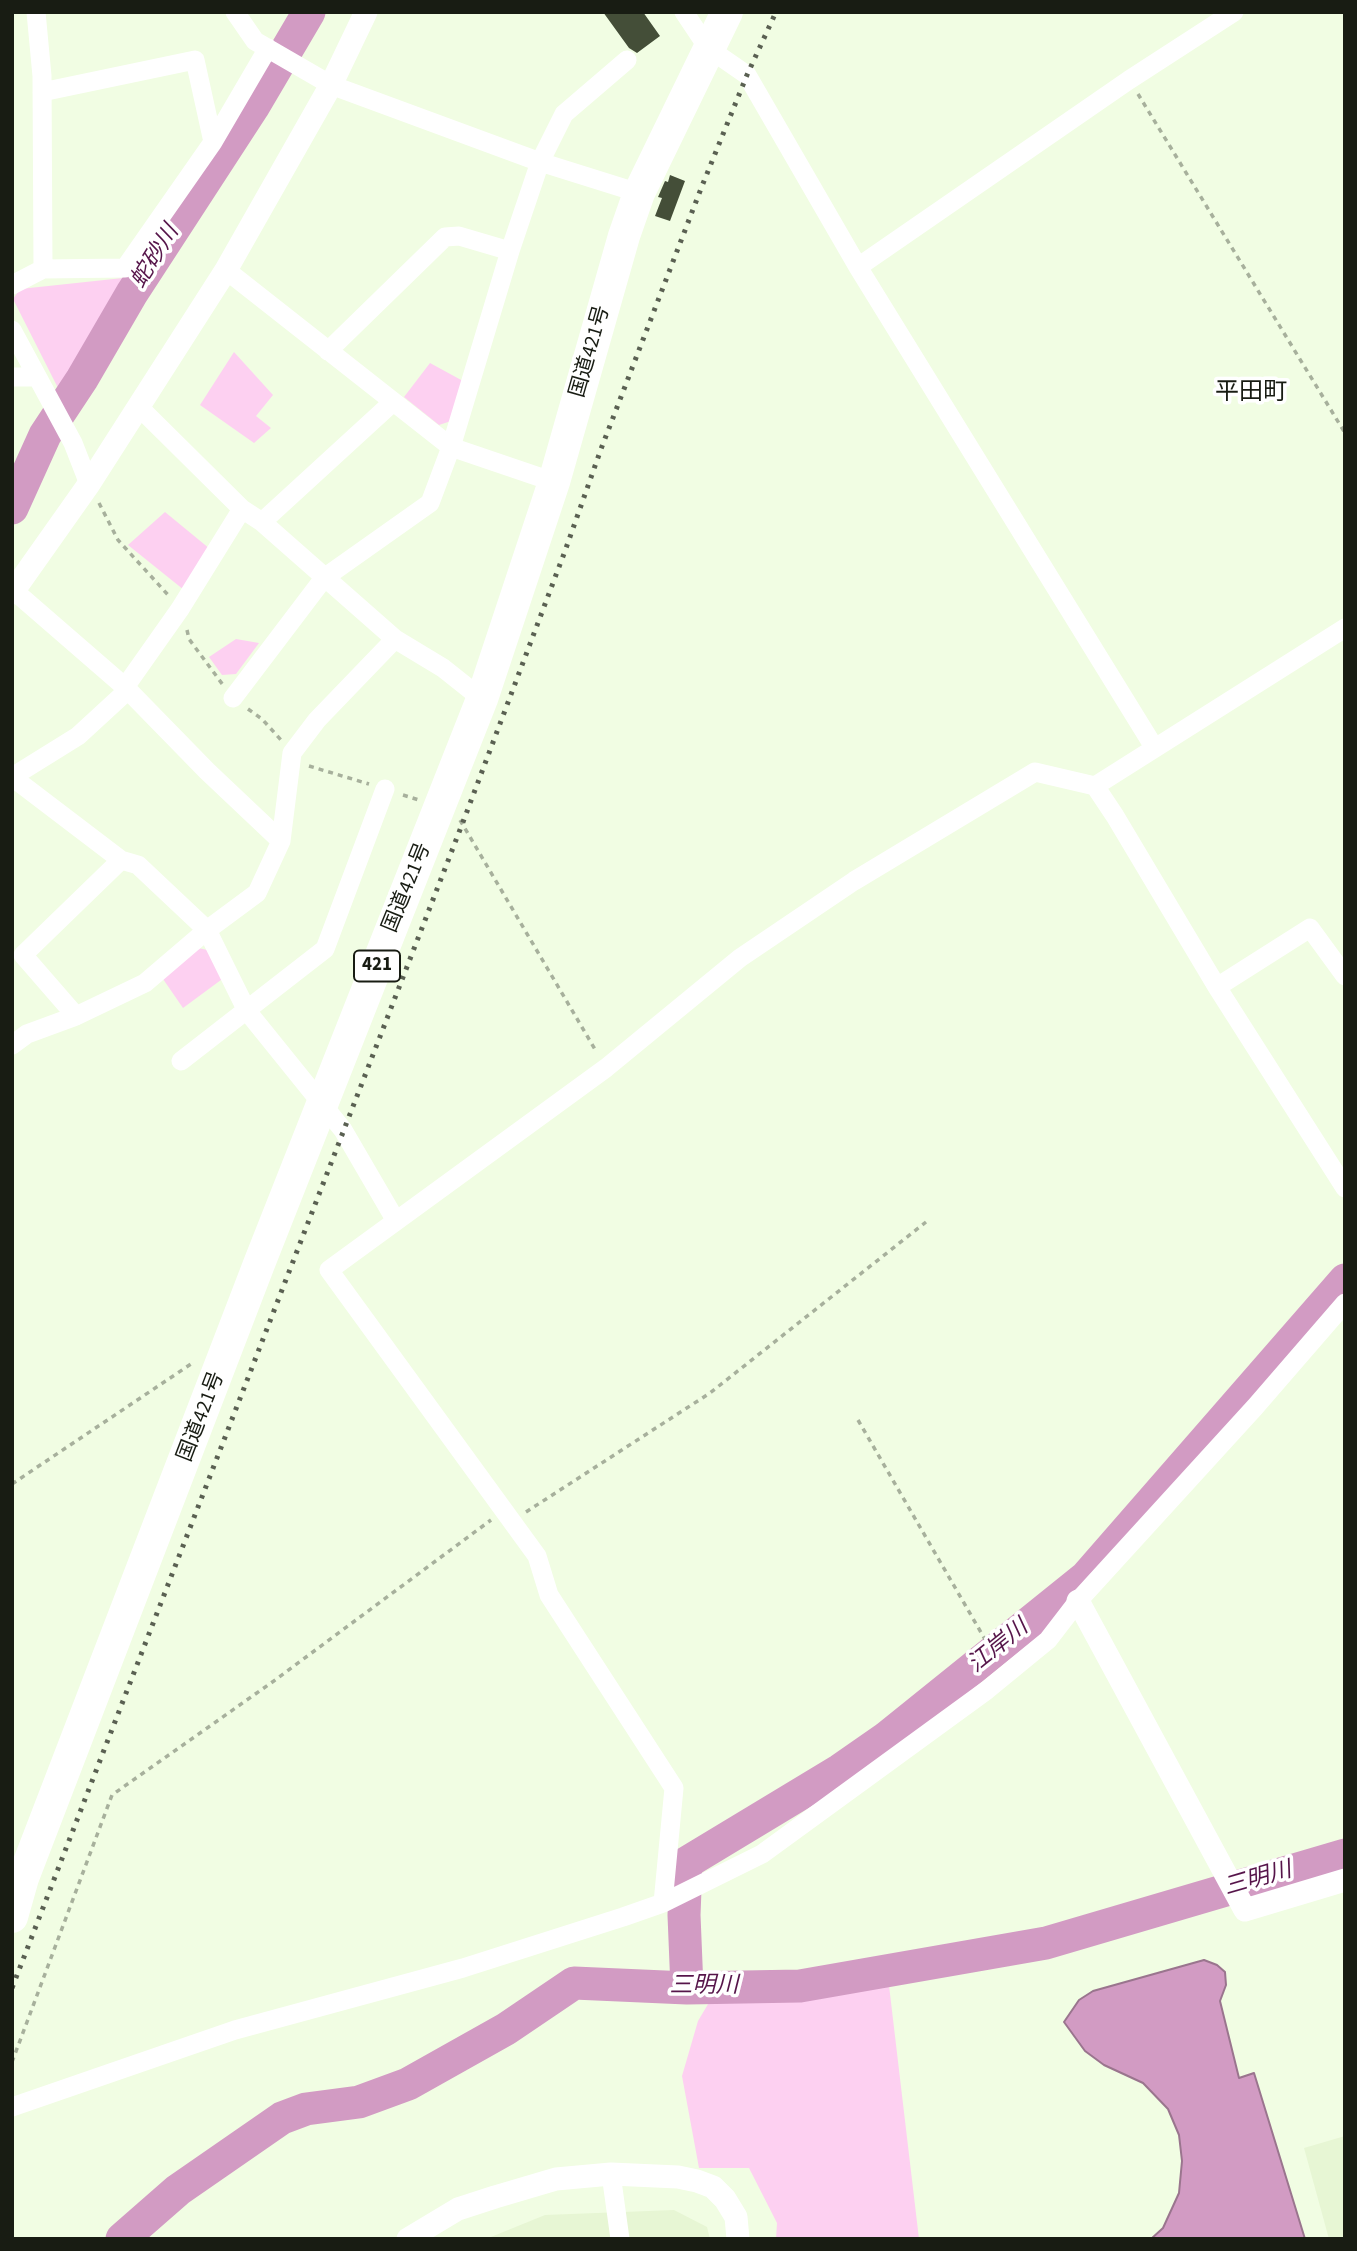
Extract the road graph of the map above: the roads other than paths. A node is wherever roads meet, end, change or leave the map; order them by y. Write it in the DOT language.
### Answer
graph roads {
  1 [pos="36,12"];
  2 [pos="235,12"];
  3 [pos="366,12"];
  4 [pos="684,12"];
  5 [pos="727,12"];
  6 [pos="1234,12"];
  7 [pos="708,48"];
  8 [pos="273,51"];
  9 [pos="626,60"];
  10 [pos="331,85"];
  11 [pos="42,92"];
  12 [pos="213,142"];
  13 [pos="540,162"];
  14 [pos="639,192"];
  15 [pos="510,251"];
  16 [pos="858,267"];
  17 [pos="43,270"];
  18 [pos="226,270"];
  19 [pos="12,285"];
  20 [pos="12,330"];
  21 [pos="328,351"];
  22 [pos="12,377"];
  23 [pos="37,377"];
  24 [pos="393,402"];
  25 [pos="138,406"];
  26 [pos="451,447"];
  27 [pos="554,482"];
  28 [pos="89,484"];
  29 [pos="242,509"];
  30 [pos="262,522"];
  31 [pos="324,578"];
  32 [pos="13,591"];
  33 [pos="1345,628"];
  34 [pos="395,639"];
  35 [pos="126,688"];
  36 [pos="233,698"];
  37 [pos="482,699"];
  38 [pos="1154,747"];
  39 [pos="12,777"];
  40 [pos="1095,786"];
  41 [pos="385,789"];
  42 [pos="281,841"];
  43 [pos="121,860"];
  44 [pos="207,930"];
  45 [pos="1345,976"];
  46 [pos="1217,987"];
  47 [pos="247,1011"];
  48 [pos="76,1016"];
  49 [pos="12,1045"];
  50 [pos="181,1061"];
  51 [pos="322,1101"];
  52 [pos="1345,1188"];
  53 [pos="396,1221"];
  54 [pos="1345,1303"];
  55 [pos="1078,1601"];
  56 [pos="1345,1880"];
  57 [pos="663,1903"];
  58 [pos="12,1917"];
  59 [pos="12,2107"];
  60 [pos="611,2174"];
  61 [pos="408,2239"];
  62 [pos="620,2239"];
  63 [pos="738,2239"];
  1 -- 11 [label="street"];
  2 -- 8 [label="street"];
  3 -- 10 [label="street"];
  4 -- 7 [label="street"];
  5 -- 7 [label="highway, 国道421号 / 421"];
  6 -- 16 [label="street"];
  7 -- 14 [label="highway, 国道421号 / 421"];
  7 -- 16 [label="street"];
  8 -- 10 [label="street"];
  8 -- 12 [label="street"];
  9 -- 13 [label="street"];
  10 -- 13 [label="street"];
  10 -- 18 [label="street"];
  11 -- 12 [label="street"];
  11 -- 17 [label="street"];
  12 -- 17 [label="street"];
  13 -- 14 [label="street"];
  13 -- 15 [label="street"];
  14 -- 27 [label="highway, 国道421号 / 421"];
  15 -- 21 [label="street"];
  15 -- 26 [label="street"];
  16 -- 38 [label="street"];
  17 -- 19 [label="street"];
  18 -- 21 [label="street"];
  18 -- 25 [label="street"];
  20 -- 23 [label="street"];
  21 -- 24 [label="street"];
  22 -- 23 [label="street"];
  23 -- 28 [label="street"];
  24 -- 26 [label="street"];
  24 -- 30 [label="street"];
  25 -- 28 [label="street"];
  25 -- 29 [label="street"];
  26 -- 27 [label="street"];
  26 -- 31 [label="street"];
  27 -- 37 [label="highway, 国道421号 / 421"];
  28 -- 32 [label="street"];
  29 -- 30 [label="street"];
  29 -- 35 [label="street"];
  30 -- 31 [label="street"];
  31 -- 34 [label="street"];
  31 -- 36 [label="street"];
  32 -- 35 [label="street"];
  33 -- 38 [label="street"];
  34 -- 37 [label="street"];
  34 -- 42 [label="street"];
  35 -- 39 [label="street"];
  35 -- 42 [label="street"];
  37 -- 51 [label="highway, 国道421号 / 421"];
  38 -- 40 [label="street"];
  39 -- 43 [label="street"];
  40 -- 46 [label="street"];
  40 -- 53 [label="street"];
  41 -- 47 [label="street"];
  42 -- 44 [label="street"];
  43 -- 44 [label="street"];
  43 -- 48 [label="street"];
  44 -- 47 [label="street"];
  44 -- 48 [label="street"];
  45 -- 46 [label="street"];
  46 -- 52 [label="street"];
  47 -- 50 [label="street"];
  47 -- 51 [label="street"];
  48 -- 49 [label="street"];
  51 -- 53 [label="street"];
  51 -- 58 [label="highway, 国道421号 / 421"];
  53 -- 57 [label="street"];
  54 -- 55 [label="street"];
  55 -- 56 [label="street"];
  55 -- 57 [label="street"];
  57 -- 59 [label="street"];
  60 -- 61 [label="street"];
  60 -- 62 [label="street"];
  60 -- 63 [label="street"];
}
